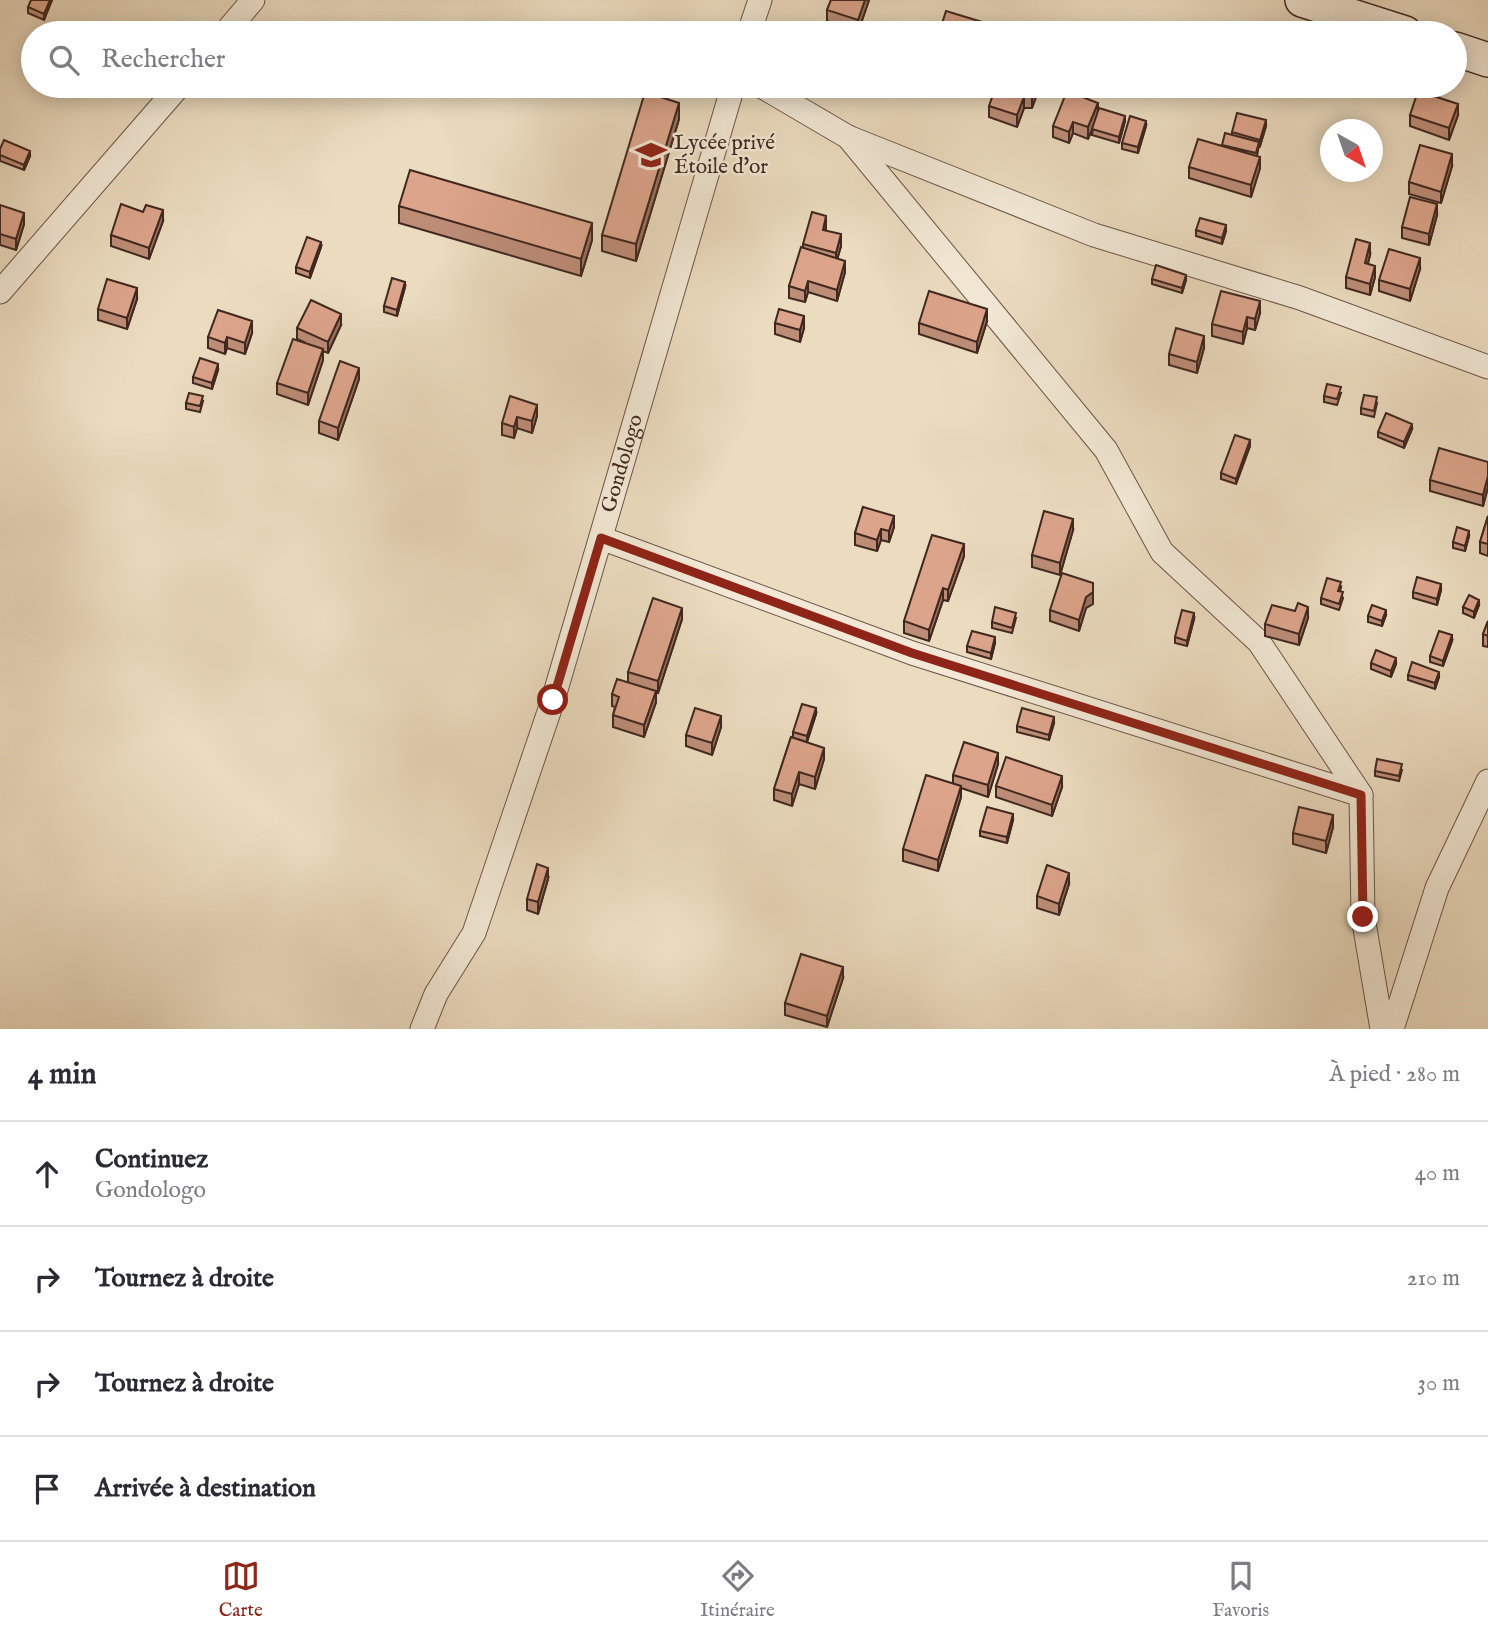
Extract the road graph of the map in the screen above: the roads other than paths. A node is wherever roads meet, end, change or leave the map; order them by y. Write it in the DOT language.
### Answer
graph roads {
  1 [pos="253,0"];
  2 [pos="760,0"];
  3 [pos="1302,0"];
  4 [pos="235,21"];
  5 [pos="753,21"];
  6 [pos="1368,21"];
  7 [pos="1467,53"];
  8 [pos="1488,60"];
  9 [pos="169,98"];
  10 [pos="729,98"];
  11 [pos="781,98"];
  12 [pos="848,137"];
  13 [pos="0,292"];
  14 [pos="1488,367"];
  15 [pos="601,538"];
  16 [pos="1488,781"];
  17 [pos="1361,795"];
  18 [pos="422,1029"];
  19 [pos="1382,1029"];
  20 [pos="1392,1029"];
  1 -- 4 [label="street"];
  2 -- 5 [label="street"];
  3 -- 6 [label="street"];
  7 -- 8 [label="street"];
  9 -- 13 [label="street"];
  10 -- 15 [label="street, Gondologo"];
  11 -- 12 [label="street"];
  12 -- 14 [label="street"];
  12 -- 17 [label="street"];
  15 -- 17 [label="street"];
  15 -- 18 [label="street, Gondologo"];
  16 -- 20 [label="street"];
  17 -- 19 [label="street"];
}
